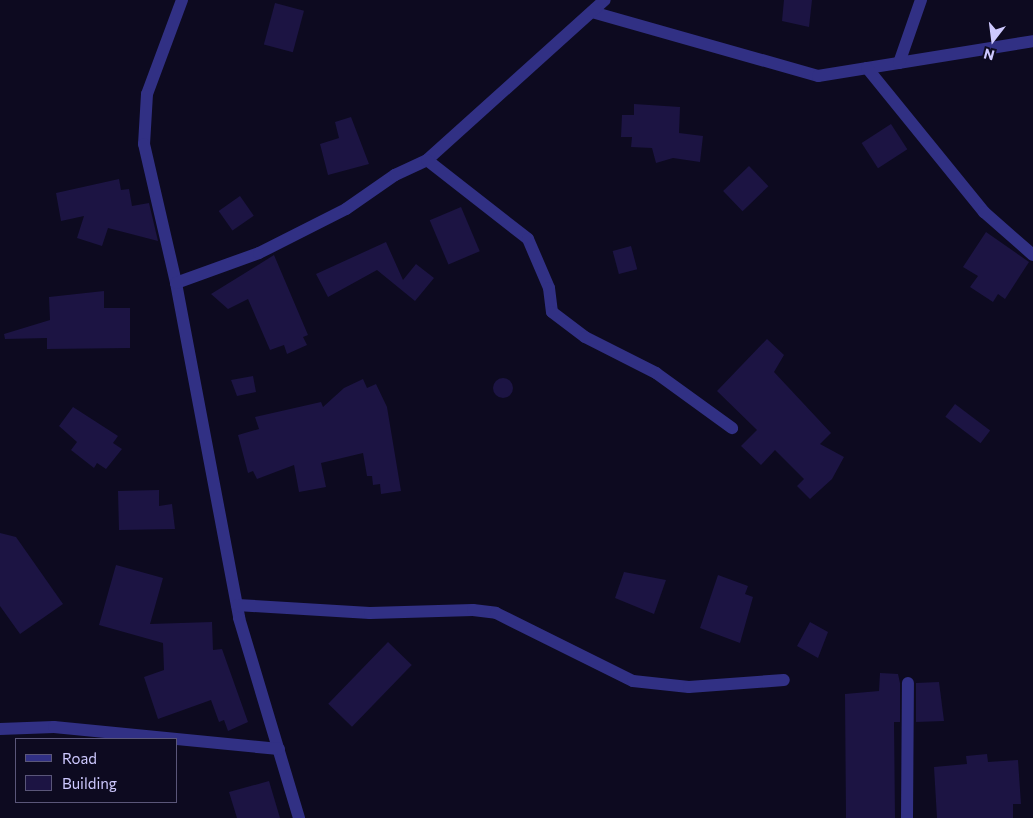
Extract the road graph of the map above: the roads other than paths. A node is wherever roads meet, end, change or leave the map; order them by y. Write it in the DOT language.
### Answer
graph roads {
  1 [pos="182,0"];
  2 [pos="605,0"];
  3 [pos="921,0"];
  4 [pos="592,12"];
  5 [pos="1033,41"];
  6 [pos="899,62"];
  7 [pos="867,68"];
  8 [pos="427,160"];
  9 [pos="1033,255"];
  10 [pos="176,283"];
  11 [pos="732,428"];
  12 [pos="237,605"];
  13 [pos="784,680"];
  14 [pos="908,683"];
  15 [pos="0,729"];
  16 [pos="167,738"];
  17 [pos="178,739"];
  18 [pos="280,749"];
  19 [pos="299,818"];
  20 [pos="908,818"];
  1 -- 10 [label="street"];
  2 -- 4 [label="street"];
  3 -- 6 [label="street"];
  4 -- 7 [label="street"];
  4 -- 8 [label="street"];
  5 -- 6 [label="street"];
  6 -- 7 [label="street"];
  7 -- 9 [label="street"];
  8 -- 10 [label="street"];
  8 -- 11 [label="street"];
  10 -- 12 [label="street"];
  12 -- 13 [label="street"];
  12 -- 18 [label="street"];
  14 -- 20 [label="street"];
  15 -- 16 [label="street"];
  17 -- 18 [label="street"];
  18 -- 19 [label="street"];
}
